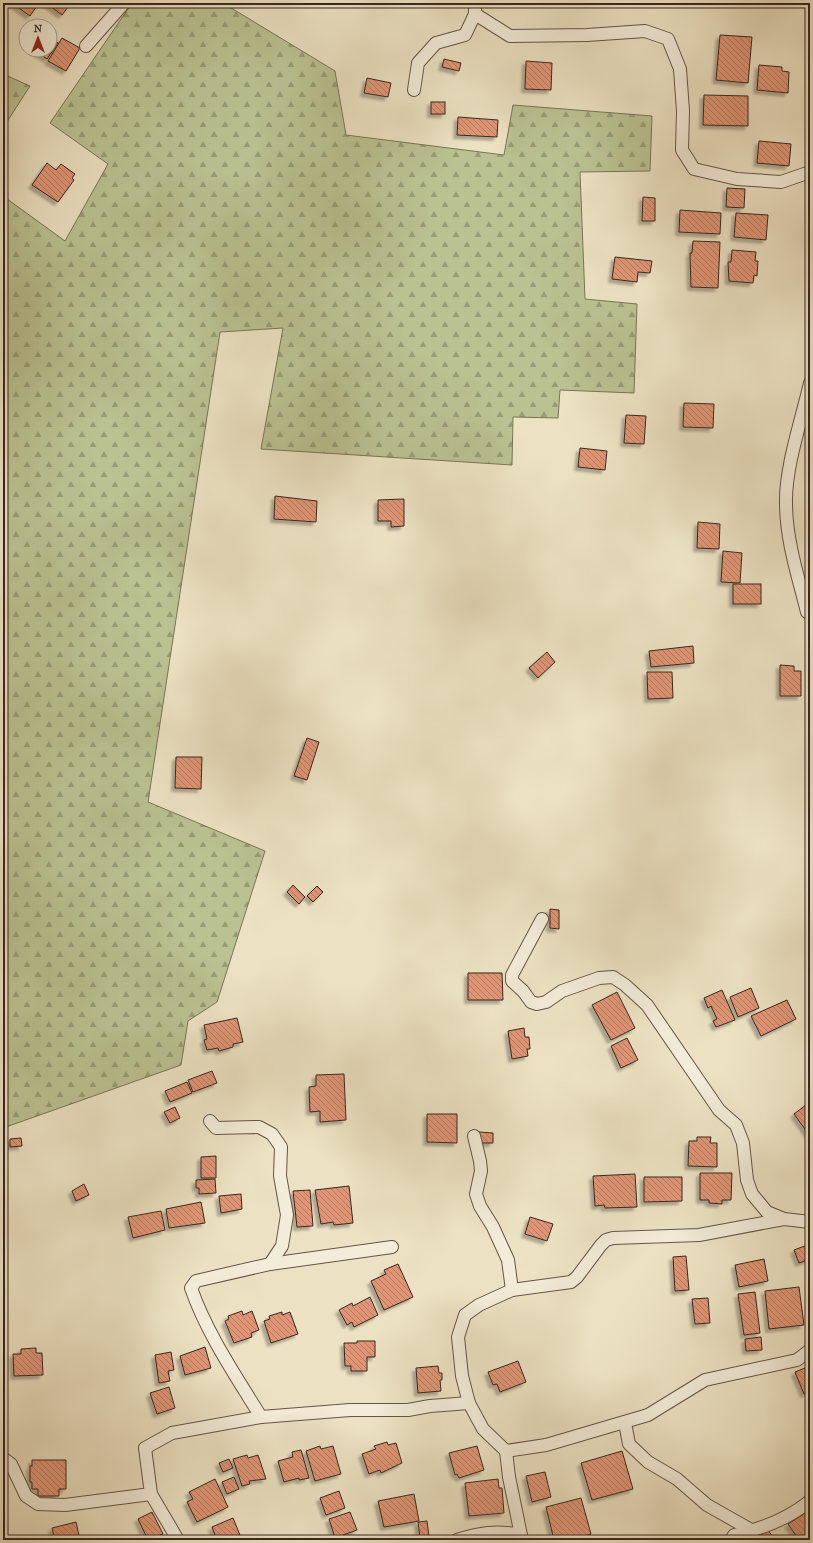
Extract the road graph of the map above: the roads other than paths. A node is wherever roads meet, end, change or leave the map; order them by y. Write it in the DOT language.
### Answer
graph roads {
  1 [pos="124,3"];
  2 [pos="475,8"];
  3 [pos="86,46"];
  4 [pos="414,90"];
  5 [pos="810,172"];
  6 [pos="810,383"];
  7 [pos="810,613"];
  8 [pos="542,919"];
  9 [pos="210,1121"];
  10 [pos="474,1136"];
  11 [pos="784,1219"];
  12 [pos="810,1222"];
  13 [pos="392,1247"];
  14 [pos="270,1264"];
  15 [pos="512,1290"];
  16 [pos="810,1350"];
  17 [pos="469,1404"];
  18 [pos="261,1417"];
  19 [pos="625,1423"];
  20 [pos="506,1451"];
  21 [pos="3,1458"];
  22 [pos="151,1494"];
  23 [pos="810,1501"];
  24 [pos="753,1531"];
  25 [pos="521,1538"];
  26 [pos="178,1540"];
  27 [pos="457,1540"];
  28 [pos="731,1540"];
  1 -- 3 [label="street"];
  2 -- 4 [label="street"];
  2 -- 5 [label="street"];
  6 -- 7 [label="street"];
  8 -- 11 [label="street"];
  9 -- 14 [label="street"];
  10 -- 15 [label="street"];
  11 -- 12 [label="street"];
  11 -- 15 [label="street"];
  13 -- 14 [label="street"];
  14 -- 18 [label="street"];
  15 -- 17 [label="street"];
  16 -- 19 [label="street"];
  17 -- 18 [label="street"];
  17 -- 20 [label="street"];
  18 -- 22 [label="street"];
  19 -- 20 [label="street"];
  19 -- 24 [label="street"];
  20 -- 25 [label="street"];
  21 -- 22 [label="street"];
  22 -- 26 [label="street"];
  23 -- 24 [label="street"];
  24 -- 28 [label="street"];
  25 -- 27 [label="street"];
}
